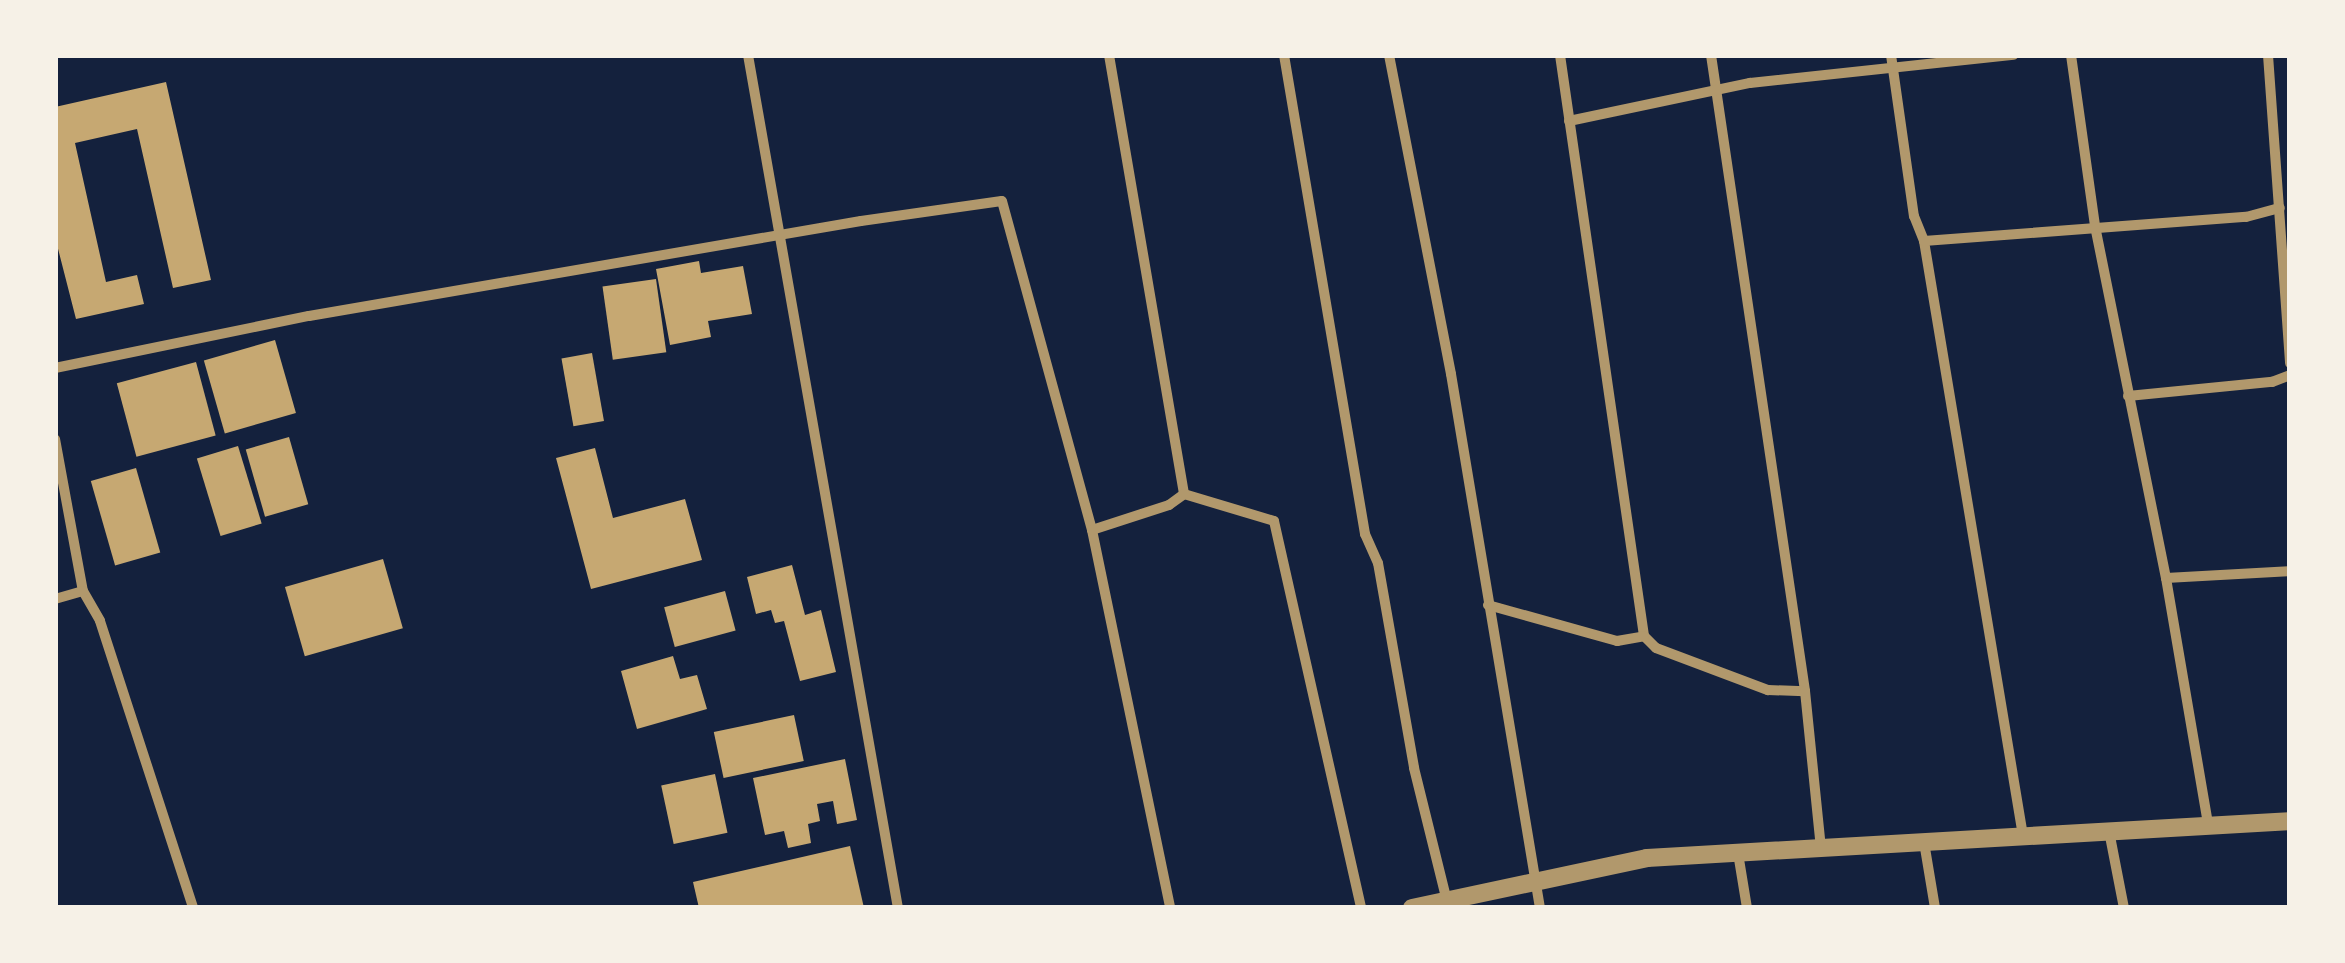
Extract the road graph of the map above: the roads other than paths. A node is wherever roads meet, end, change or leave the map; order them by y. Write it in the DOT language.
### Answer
graph roads {
  1 [pos="748,55"];
  2 [pos="1109,55"];
  3 [pos="1284,55"];
  4 [pos="1389,55"];
  5 [pos="1560,55"];
  6 [pos="1711,55"];
  7 [pos="1891,55"];
  8 [pos="2014,55"];
  9 [pos="2070,55"];
  10 [pos="2268,55"];
  11 [pos="1892,68"];
  12 [pos="1716,93"];
  13 [pos="1569,122"];
  14 [pos="2280,208"];
  15 [pos="2095,226"];
  16 [pos="780,235"];
  17 [pos="1924,240"];
  18 [pos="2290,363"];
  19 [pos="55,368"];
  20 [pos="2290,375"];
  21 [pos="2128,396"];
  22 [pos="55,439"];
  23 [pos="1184,494"];
  24 [pos="1092,530"];
  25 [pos="2290,570"];
  26 [pos="2166,578"];
  27 [pos="83,591"];
  28 [pos="55,599"];
  29 [pos="1488,604"];
  30 [pos="1644,636"];
  31 [pos="1805,691"];
  32 [pos="2290,820"];
  33 [pos="2208,825"];
  34 [pos="2108,832"];
  35 [pos="2023,836"];
  36 [pos="1924,842"];
  37 [pos="1821,848"];
  38 [pos="1738,853"];
  39 [pos="1534,883"];
  40 [pos="1448,900"];
  41 [pos="193,908"];
  42 [pos="898,908"];
  43 [pos="1170,908"];
  44 [pos="1361,908"];
  45 [pos="1412,908"];
  46 [pos="1540,908"];
  47 [pos="1747,908"];
  48 [pos="1935,908"];
  49 [pos="2124,908"];
  1 -- 16 [label="street"];
  2 -- 23 [label="street"];
  3 -- 40 [label="street"];
  4 -- 29 [label="street"];
  5 -- 13 [label="street"];
  6 -- 12 [label="street"];
  7 -- 11 [label="street"];
  8 -- 11 [label="street"];
  9 -- 15 [label="street"];
  10 -- 14 [label="street"];
  11 -- 12 [label="street"];
  11 -- 17 [label="street"];
  12 -- 13 [label="street"];
  12 -- 31 [label="street"];
  13 -- 30 [label="street"];
  14 -- 15 [label="street"];
  14 -- 18 [label="street"];
  15 -- 17 [label="street"];
  15 -- 21 [label="street"];
  16 -- 19 [label="street"];
  16 -- 24 [label="street"];
  16 -- 42 [label="street"];
  17 -- 35 [label="street"];
  20 -- 21 [label="street"];
  21 -- 26 [label="street"];
  22 -- 27 [label="street"];
  23 -- 24 [label="street"];
  23 -- 44 [label="street"];
  24 -- 43 [label="street"];
  25 -- 26 [label="street"];
  26 -- 33 [label="street"];
  27 -- 28 [label="street"];
  27 -- 41 [label="street"];
  29 -- 30 [label="street"];
  29 -- 39 [label="street"];
  30 -- 31 [label="street"];
  31 -- 37 [label="street"];
  32 -- 33 [label="street"];
  33 -- 34 [label="street"];
  34 -- 35 [label="street"];
  34 -- 49 [label="street"];
  35 -- 36 [label="street"];
  36 -- 37 [label="street"];
  36 -- 48 [label="street"];
  37 -- 38 [label="street"];
  38 -- 39 [label="street"];
  38 -- 47 [label="street"];
  39 -- 40 [label="street"];
  39 -- 46 [label="street"];
  40 -- 45 [label="street"];
}
